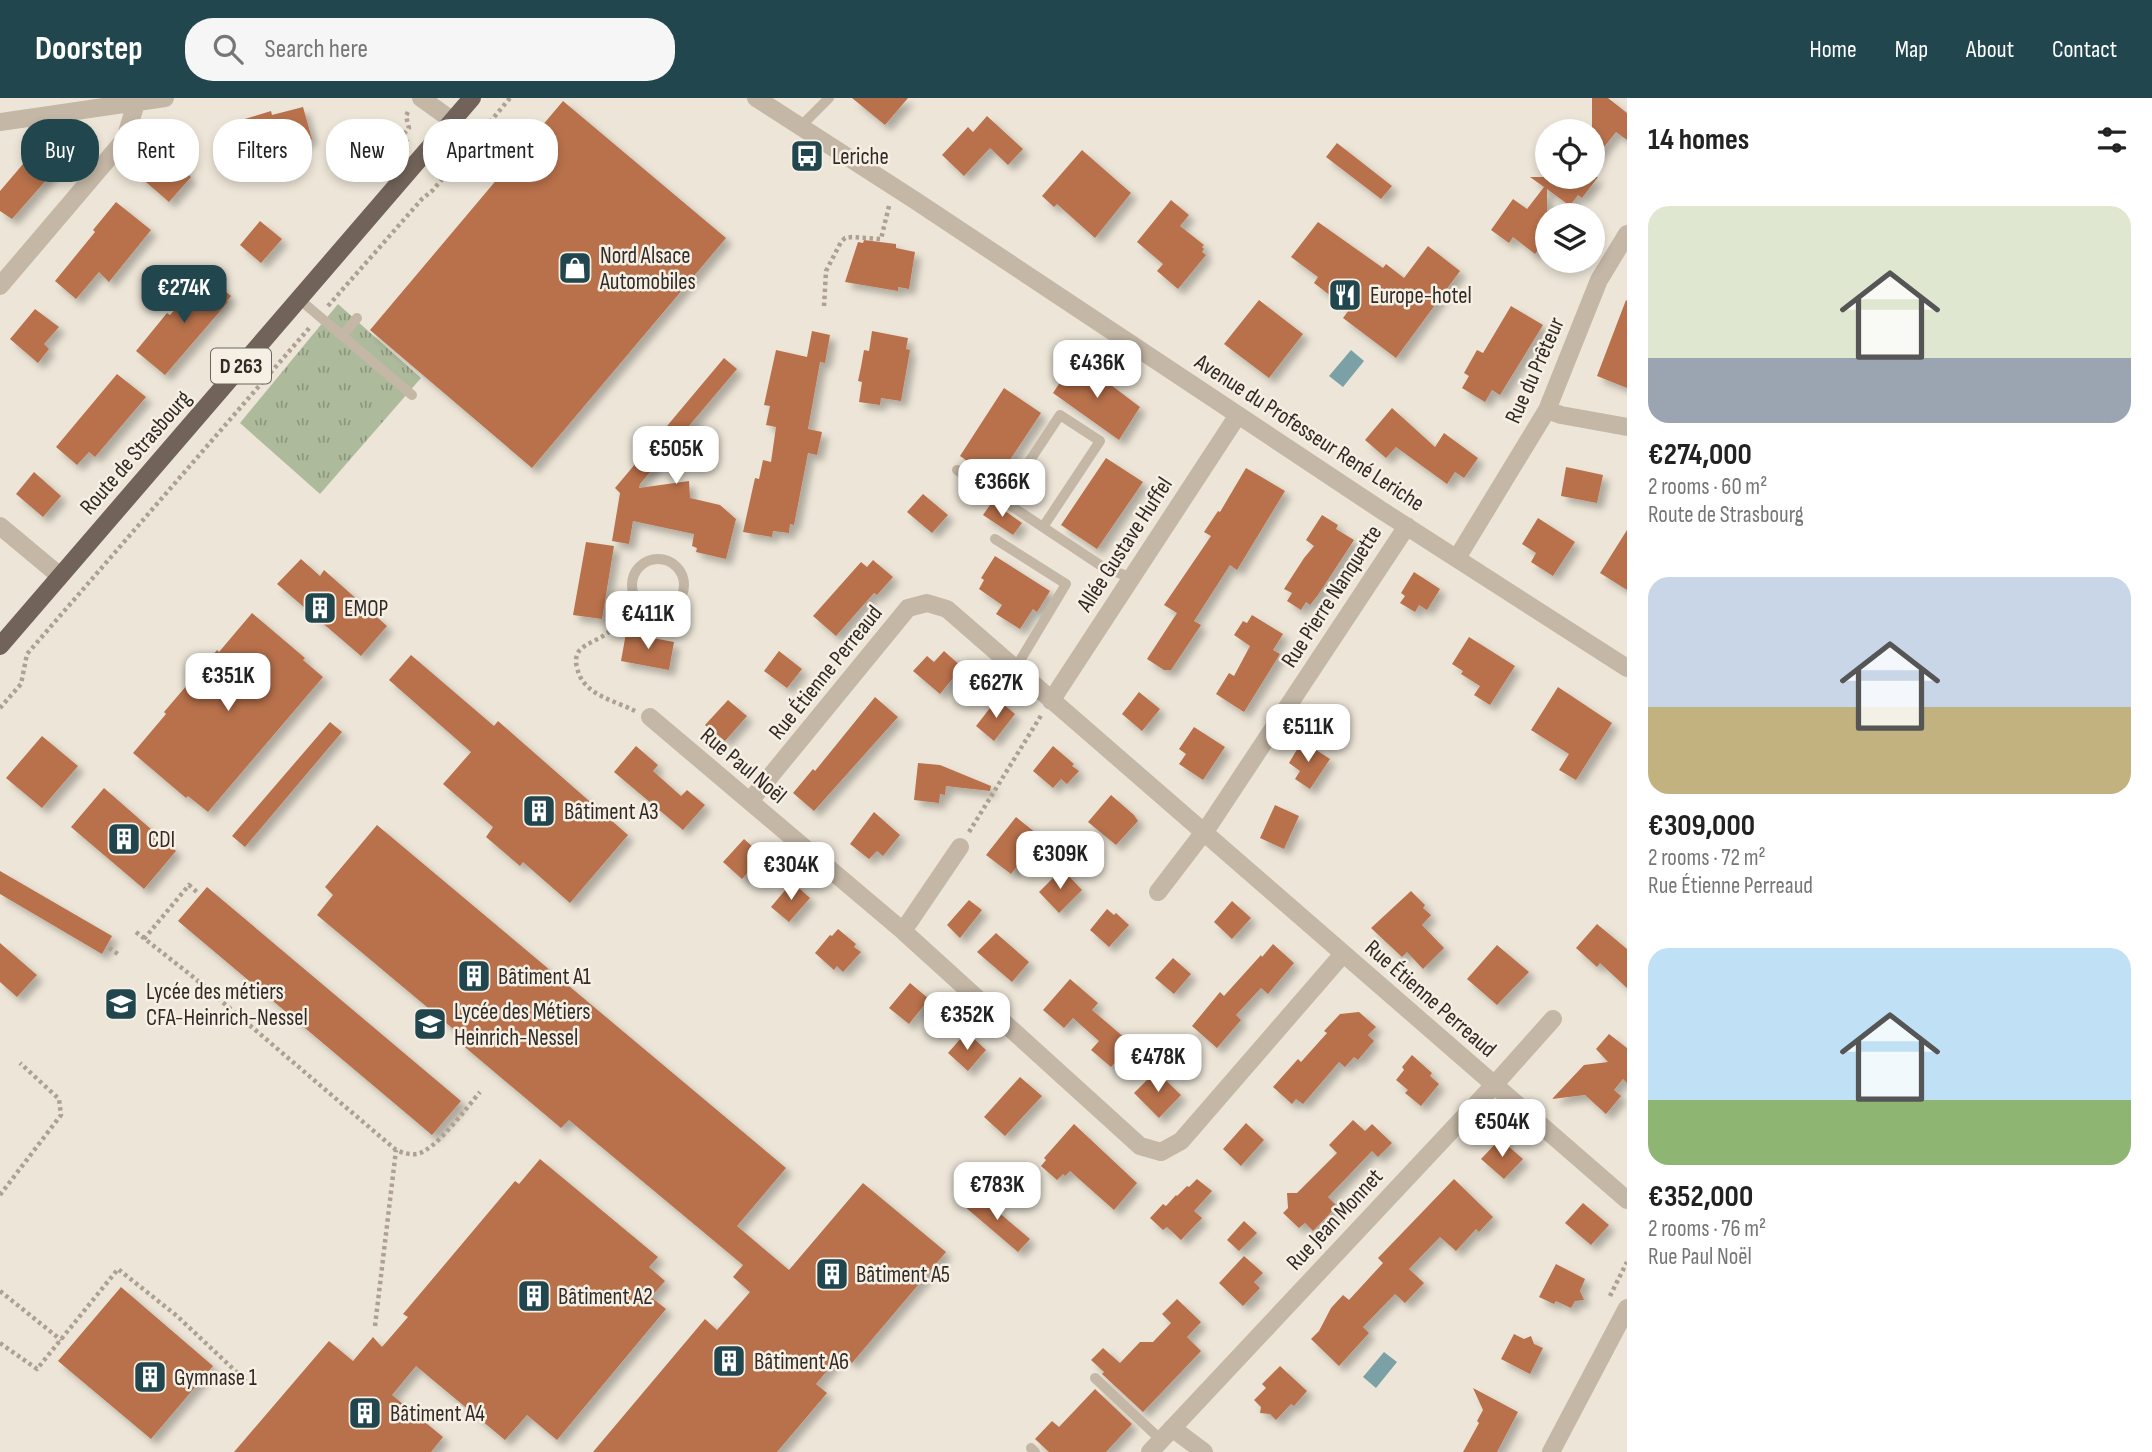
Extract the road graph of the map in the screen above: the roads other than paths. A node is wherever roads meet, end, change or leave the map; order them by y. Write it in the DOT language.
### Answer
graph roads {
  1 [pos="164,98"];
  2 [pos="421,98"];
  3 [pos="472,98"];
  4 [pos="756,98"];
  5 [pos="829,98"];
  6 [pos="136,103"];
  7 [pos="450,119"];
  8 [pos="455,119"];
  9 [pos="0,122"];
  10 [pos="801,127"];
  11 [pos="423,156"];
  12 [pos="1627,234"];
  13 [pos="0,286"];
  14 [pos="299,299"];
  15 [pos="357,318"];
  16 [pos="342,335"];
  17 [pos="411,395"];
  18 [pos="1547,410"];
  19 [pos="1238,415"];
  20 [pos="1627,427"];
  21 [pos="957,470"];
  22 [pos="1003,500"];
  23 [pos="0,526"];
  24 [pos="1407,526"];
  25 [pos="1043,527"];
  26 [pos="995,539"];
  27 [pos="1457,558"];
  28 [pos="60,576"];
  29 [pos="1132,578"];
  30 [pos="637,602"];
  31 [pos="0,646"];
  32 [pos="1627,668"];
  33 [pos="1015,669"];
  34 [pos="1051,701"];
  35 [pos="650,717"];
  36 [pos="750,801"];
  37 [pos="1203,833"];
  38 [pos="960,847"];
  39 [pos="1158,892"];
  40 [pos="903,931"];
  41 [pos="1343,954"];
  42 [pos="1553,1019"];
  43 [pos="1495,1084"];
  44 [pos="1627,1200"];
  45 [pos="1627,1308"];
  46 [pos="1095,1378"];
  47 [pos="1161,1440"];
  48 [pos="1203,1452"];
  49 [pos="1551,1452"];
  1 -- 6 [label="street"];
  2 -- 7 [label="street"];
  3 -- 8 [label="main road, Route de Strasbourg / D 263"];
  4 -- 10 [label="street, Avenue du Professeur René Leriche"];
  5 -- 10 [label="lane"];
  6 -- 9 [label="street"];
  6 -- 13 [label="street"];
  10 -- 19 [label="street, Avenue du Professeur René Leriche"];
  11 -- 14 [label="main road, Route de Strasbourg / D 263"];
  12 -- 18 [label="street, Rue du Prêteur"];
  14 -- 16 [label="lane"];
  14 -- 28 [label="main road, Route de Strasbourg / D 263"];
  15 -- 16 [label="lane"];
  16 -- 17 [label="lane"];
  18 -- 20 [label="street"];
  18 -- 27 [label="street, Rue du Prêteur"];
  19 -- 24 [label="street, Avenue du Professeur René Leriche"];
  19 -- 29 [label="street, Allée Gustave Huffel"];
  21 -- 22 [label="lane"];
  22 -- 25 [label="lane"];
  22 -- 25 [label="lane"];
  23 -- 28 [label="street"];
  24 -- 27 [label="street, Avenue du Professeur René Leriche"];
  24 -- 37 [label="street, Rue Pierre Nanquette"];
  25 -- 29 [label="lane"];
  26 -- 33 [label="lane"];
  27 -- 32 [label="street, Avenue du Professeur René Leriche"];
  28 -- 31 [label="main road, Route de Strasbourg / D 263"];
  29 -- 34 [label="street, Allée Gustave Huffel"];
  30 -- 30 [label="lane"];
  33 -- 34 [label="street, Rue Étienne Perreaud"];
  33 -- 36 [label="street, Rue Étienne Perreaud"];
  34 -- 37 [label="street, Rue Étienne Perreaud"];
  35 -- 36 [label="street, Rue Paul Noël"];
  36 -- 40 [label="street, Rue Paul Noël"];
  37 -- 39 [label="street"];
  37 -- 41 [label="street, Rue Étienne Perreaud"];
  38 -- 40 [label="street"];
  40 -- 41 [label="street, Rue Paul Noël"];
  41 -- 43 [label="street, Rue Étienne Perreaud"];
  42 -- 43 [label="street, Rue Jean Monnet"];
  43 -- 44 [label="street, Rue Étienne Perreaud"];
  43 -- 47 [label="street, Rue Jean Monnet"];
  45 -- 49 [label="street"];
  46 -- 47 [label="lane"];
  47 -- 48 [label="street"];
}
